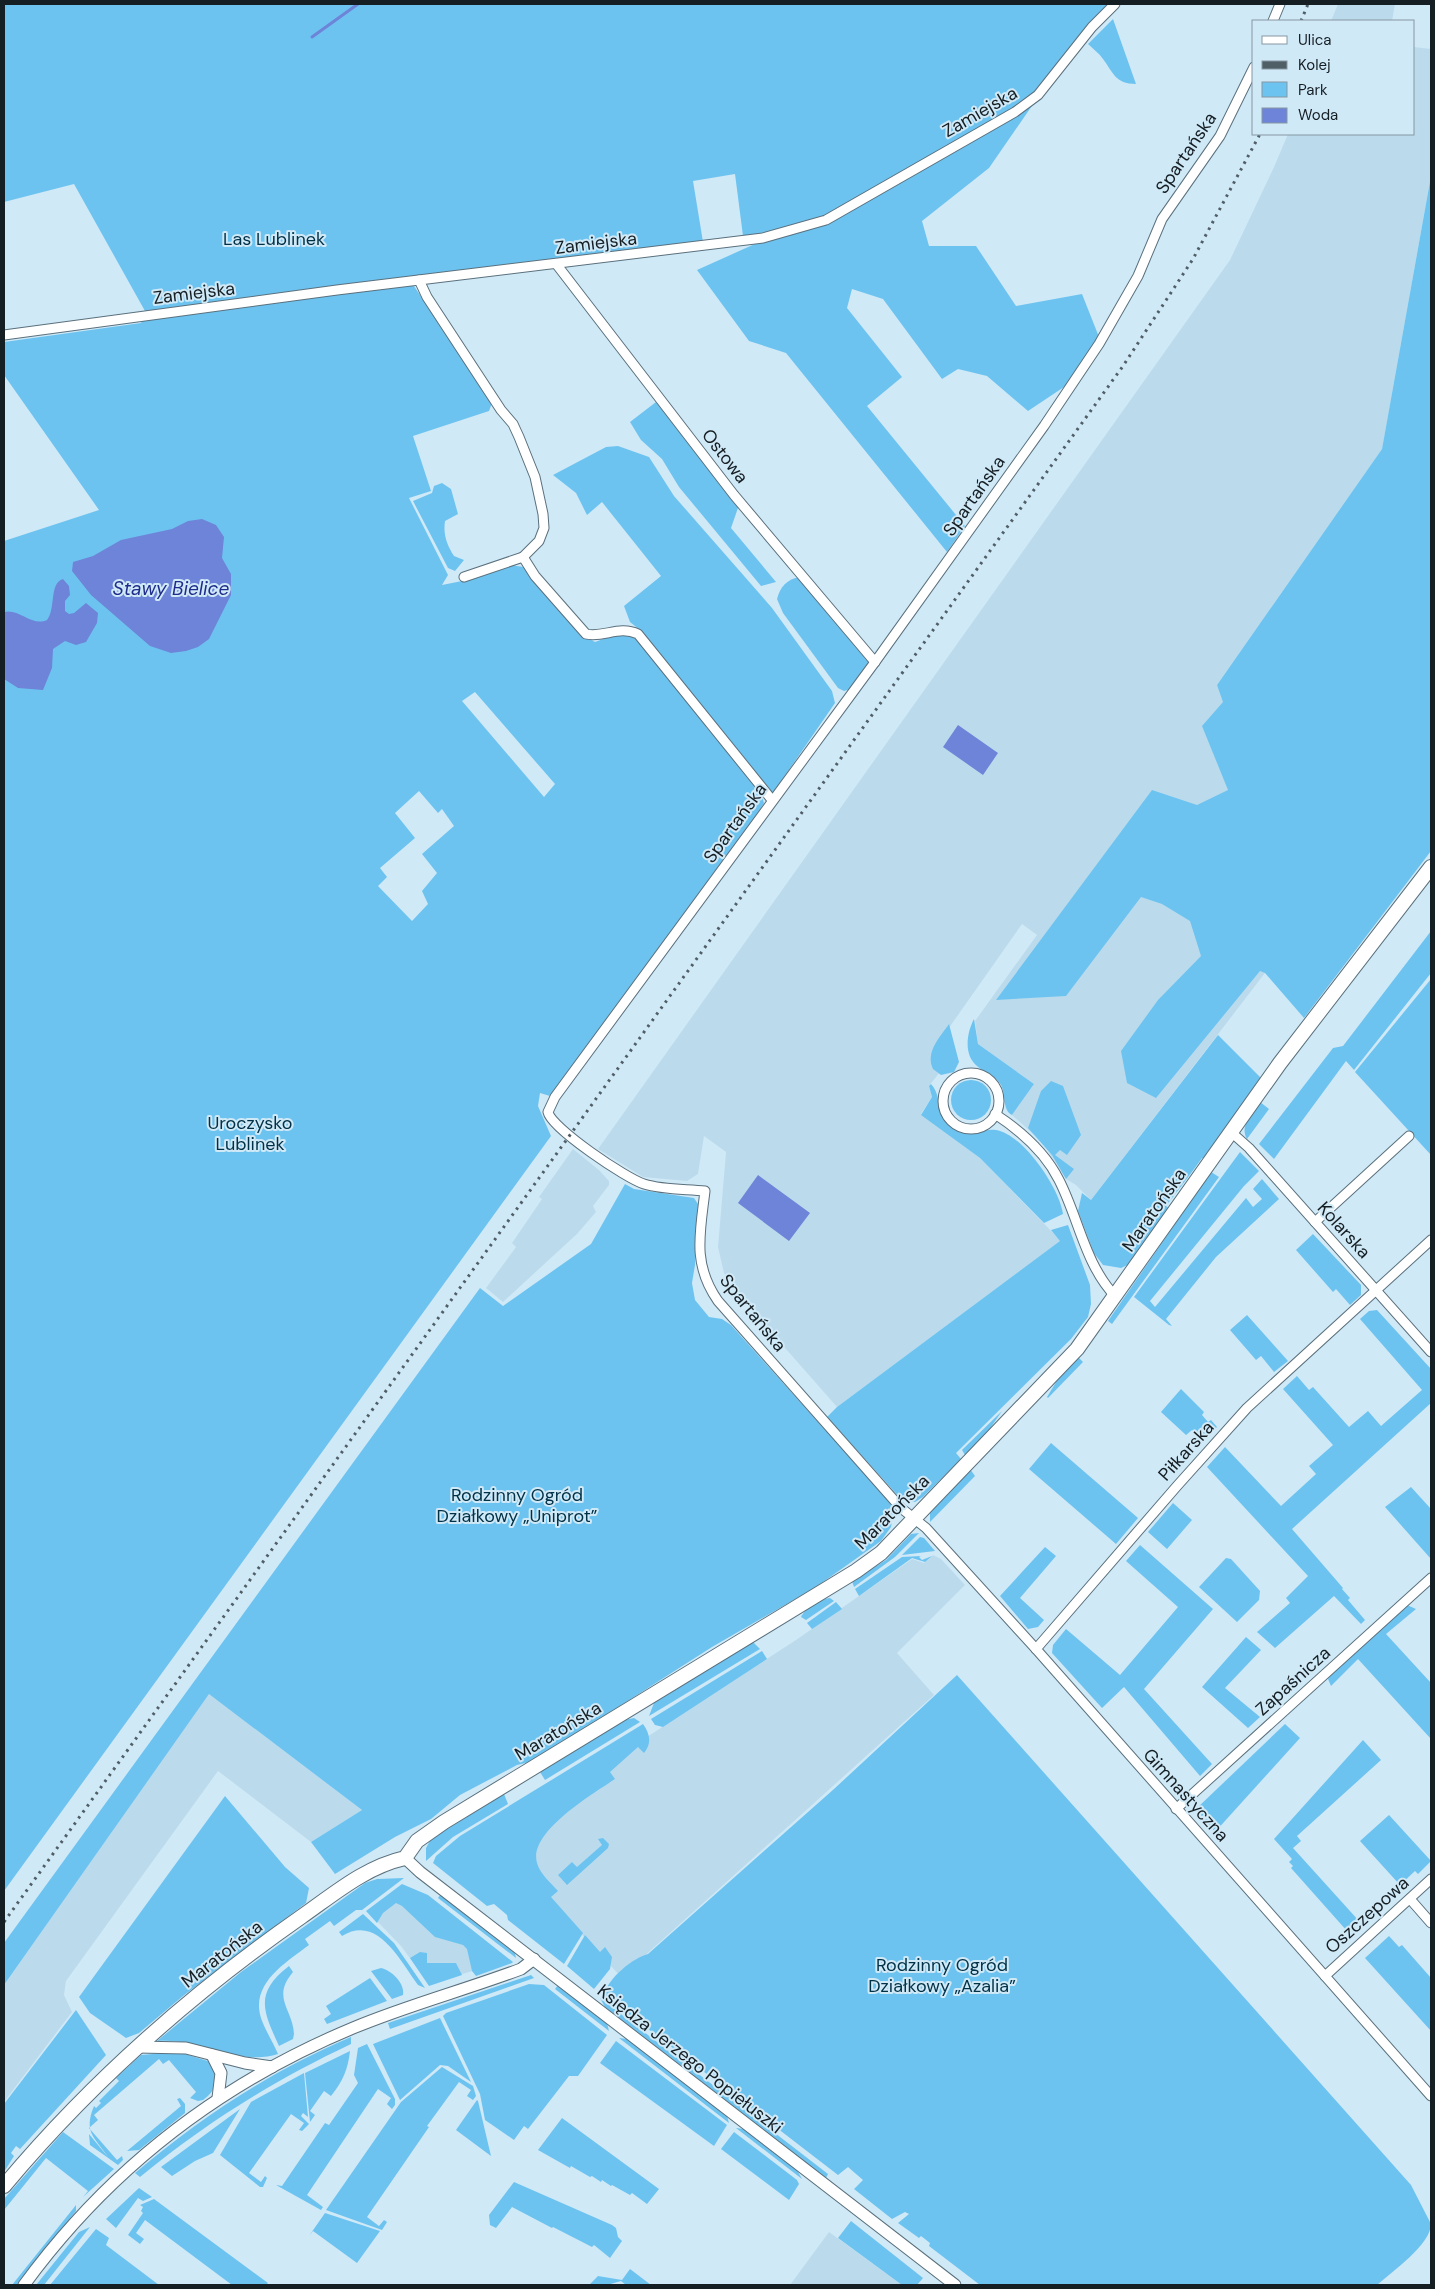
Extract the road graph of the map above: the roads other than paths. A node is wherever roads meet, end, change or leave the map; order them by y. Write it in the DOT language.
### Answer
graph roads {
  1 [pos="1115,4"];
  2 [pos="1280,4"];
  3 [pos="1273,20"];
  4 [pos="1252,71"];
  5 [pos="556,264"];
  6 [pos="419,280"];
  7 [pos="4,335"];
  8 [pos="523,557"];
  9 [pos="464,577"];
  10 [pos="875,662"];
  11 [pos="772,800"];
  12 [pos="1431,867"];
  13 [pos="996,1114"];
  14 [pos="1231,1132"];
  15 [pos="1409,1136"];
  16 [pos="1315,1222"];
  17 [pos="1431,1240"];
  18 [pos="1376,1291"];
  19 [pos="1116,1297"];
  20 [pos="1431,1352"];
  21 [pos="901,1508"];
  22 [pos="914,1518"];
  23 [pos="1431,1578"];
  24 [pos="1036,1649"];
  25 [pos="1176,1809"];
  26 [pos="405,1858"];
  27 [pos="1431,1879"];
  28 [pos="1410,1899"];
  29 [pos="1431,1923"];
  30 [pos="534,1959"];
  31 [pos="1325,1976"];
  32 [pos="137,2047"];
  33 [pos="212,2055"];
  34 [pos="272,2067"];
  35 [pos="1431,2096"];
  36 [pos="218,2098"];
  37 [pos="4,2186"];
  38 [pos="24,2285"];
  39 [pos="955,2285"];
  1 -- 5 [label="street, Zamiejska"];
  2 -- 3 [label="street"];
  4 -- 10 [label="street, Spartańska"];
  5 -- 6 [label="street, Zamiejska"];
  5 -- 10 [label="street, Ostowa"];
  6 -- 7 [label="street, Zamiejska"];
  6 -- 8 [label="street"];
  8 -- 9 [label="street"];
  8 -- 11 [label="street"];
  10 -- 11 [label="street, Spartańska"];
  11 -- 21 [label="street, Spartańska"];
  12 -- 14 [label="main road, Maratońska"];
  13 -- 13 [label="street"];
  13 -- 19 [label="street"];
  14 -- 16 [label="street, Kolarska"];
  14 -- 19 [label="main road, Maratońska"];
  15 -- 16 [label="street"];
  16 -- 18 [label="street, Kolarska"];
  17 -- 18 [label="street, Piłkarska"];
  18 -- 20 [label="street, Kolarska"];
  18 -- 24 [label="street, Piłkarska"];
  19 -- 22 [label="main road, Maratońska"];
  21 -- 22 [label="street, Gimnastyczna"];
  22 -- 24 [label="street, Gimnastyczna"];
  22 -- 26 [label="main road, Maratońska"];
  23 -- 25 [label="street, Zapaśnicza"];
  24 -- 25 [label="street, Gimnastyczna"];
  25 -- 31 [label="street, Gimnastyczna"];
  26 -- 30 [label="street, Księdza Jerzego Popiełuszki"];
  26 -- 32 [label="main road, Maratońska"];
  27 -- 28 [label="street, Oszczepowa"];
  28 -- 29 [label="street"];
  28 -- 31 [label="street, Oszczepowa"];
  30 -- 34 [label="street"];
  30 -- 39 [label="street, Księdza Jerzego Popiełuszki"];
  31 -- 35 [label="street, Gimnastyczna"];
  32 -- 33 [label="street"];
  32 -- 37 [label="main road, Maratońska"];
  33 -- 34 [label="street"];
  33 -- 36 [label="street"];
  34 -- 36 [label="street"];
  36 -- 38 [label="street"];
}
